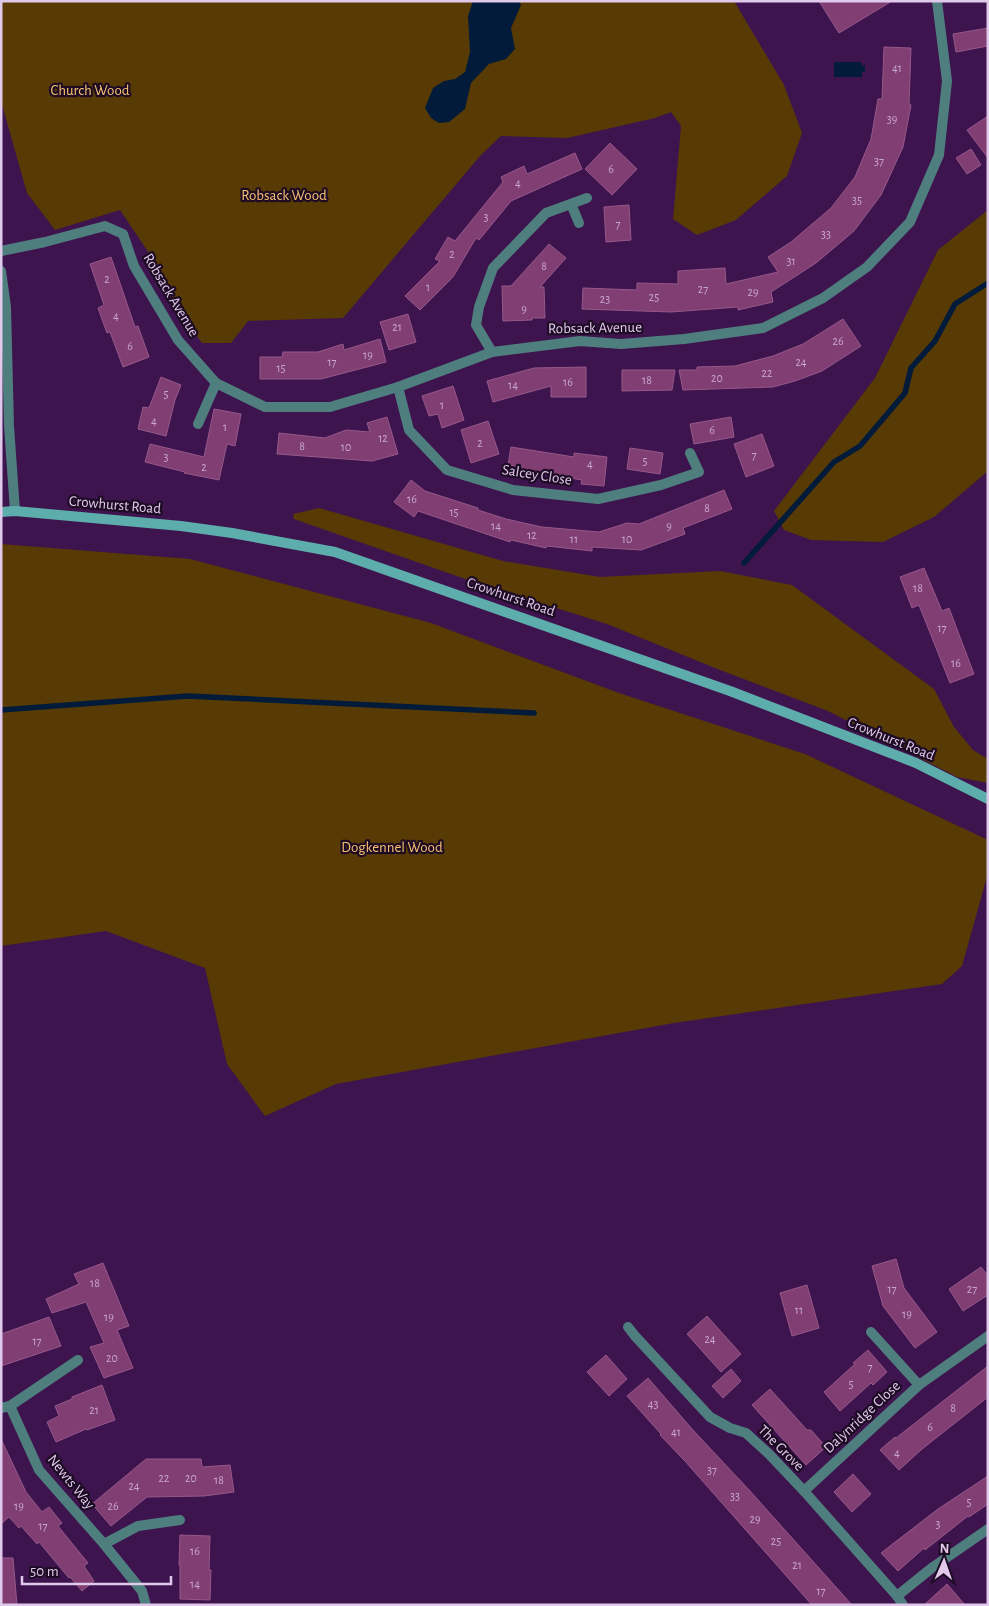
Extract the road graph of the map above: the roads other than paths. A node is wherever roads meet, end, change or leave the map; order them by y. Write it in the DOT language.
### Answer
graph roads {
  1 [pos="937,1"];
  2 [pos="587,198"];
  3 [pos="571,204"];
  4 [pos="579,223"];
  5 [pos="1,251"];
  6 [pos="1,271"];
  7 [pos="492,352"];
  8 [pos="216,383"];
  9 [pos="398,388"];
  10 [pos="198,424"];
  11 [pos="690,453"];
  12 [pos="1,512"];
  13 [pos="15,512"];
  14 [pos="988,799"];
  15 [pos="628,1326"];
  16 [pos="870,1332"];
  17 [pos="988,1336"];
  18 [pos="78,1360"];
  19 [pos="919,1385"];
  20 [pos="6,1407"];
  21 [pos="804,1491"];
  22 [pos="180,1520"];
  23 [pos="988,1529"];
  24 [pos="104,1544"];
  25 [pos="900,1601"];
  26 [pos="146,1605"];
  1 -- 7 [label="street, Robsack Avenue"];
  2 -- 3 [label="street"];
  3 -- 4 [label="street"];
  3 -- 7 [label="street"];
  5 -- 8 [label="street, Robsack Avenue"];
  6 -- 13 [label="street"];
  7 -- 9 [label="street, Robsack Avenue"];
  8 -- 9 [label="street, Robsack Avenue"];
  8 -- 10 [label="street"];
  9 -- 11 [label="street, Salcey Close"];
  12 -- 13 [label="main road, Crowhurst Road"];
  13 -- 14 [label="main road, Crowhurst Road"];
  15 -- 21 [label="street, The Grove"];
  16 -- 19 [label="street, Dalynridge Close"];
  17 -- 19 [label="street, Dalynridge Close"];
  18 -- 20 [label="street"];
  19 -- 21 [label="street, Dalynridge Close"];
  20 -- 24 [label="street, Newts Way"];
  21 -- 25 [label="street, The Grove"];
  22 -- 24 [label="street"];
  23 -- 25 [label="street"];
  24 -- 26 [label="street, Newts Way"];
}
